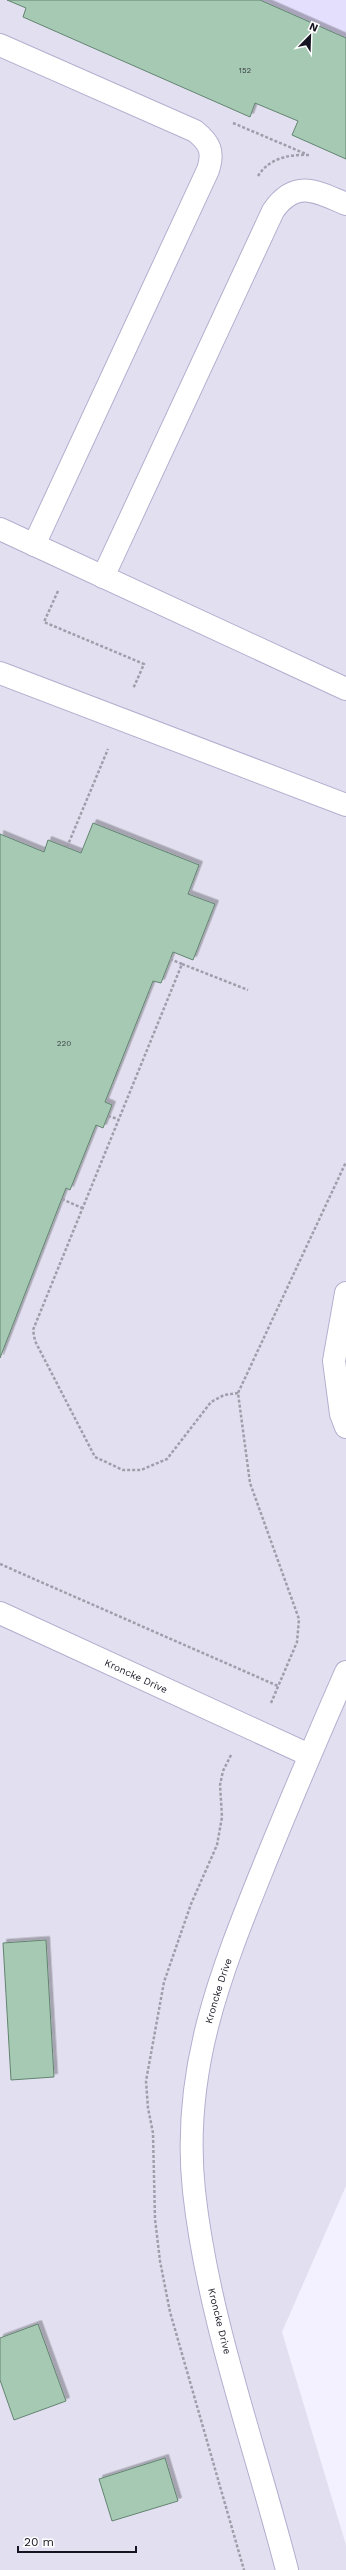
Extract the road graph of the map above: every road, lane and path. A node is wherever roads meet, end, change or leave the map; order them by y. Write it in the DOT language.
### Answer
graph roads {
  1 [pos="0,45"];
  2 [pos="309,156"];
  3 [pos="255,183"];
  4 [pos="346,204"];
  5 [pos="0,529"];
  6 [pos="34,545"];
  7 [pos="103,577"];
  8 [pos="0,673"];
  9 [pos="346,689"];
  10 [pos="346,805"];
  11 [pos="170,959"];
  12 [pos="182,964"];
  13 [pos="248,990"];
  14 [pos="108,1116"];
  15 [pos="118,1119"];
  16 [pos="346,1162"];
  17 [pos="62,1199"];
  18 [pos="82,1208"];
  19 [pos="346,1293"];
  20 [pos="238,1393"];
  21 [pos="346,1427"];
  22 [pos="0,1564"];
  23 [pos="0,1613"];
  24 [pos="346,1672"];
  25 [pos="278,1686"];
  26 [pos="258,1731"];
  27 [pos="309,1755"];
  28 [pos="244,2570"];
  29 [pos="287,2570"];
  1 -- 6 [label="street"];
  2 -- 3 [label="path"];
  4 -- 7 [label="street"];
  5 -- 6 [label="street"];
  6 -- 7 [label="street"];
  7 -- 9 [label="street"];
  8 -- 10 [label="street"];
  11 -- 12 [label="path"];
  12 -- 13 [label="path"];
  12 -- 15 [label="path"];
  14 -- 15 [label="path"];
  15 -- 18 [label="path"];
  16 -- 20 [label="path"];
  17 -- 18 [label="path"];
  18 -- 20 [label="path"];
  19 -- 21 [label="street"];
  20 -- 25 [label="path"];
  22 -- 25 [label="path"];
  23 -- 26 [label="street, Kroncke Drive"];
  24 -- 27 [label="street"];
  25 -- 26 [label="path"];
  26 -- 27 [label="street, Kroncke Drive"];
  26 -- 28 [label="path"];
  27 -- 29 [label="street, Kroncke Drive"];
}
